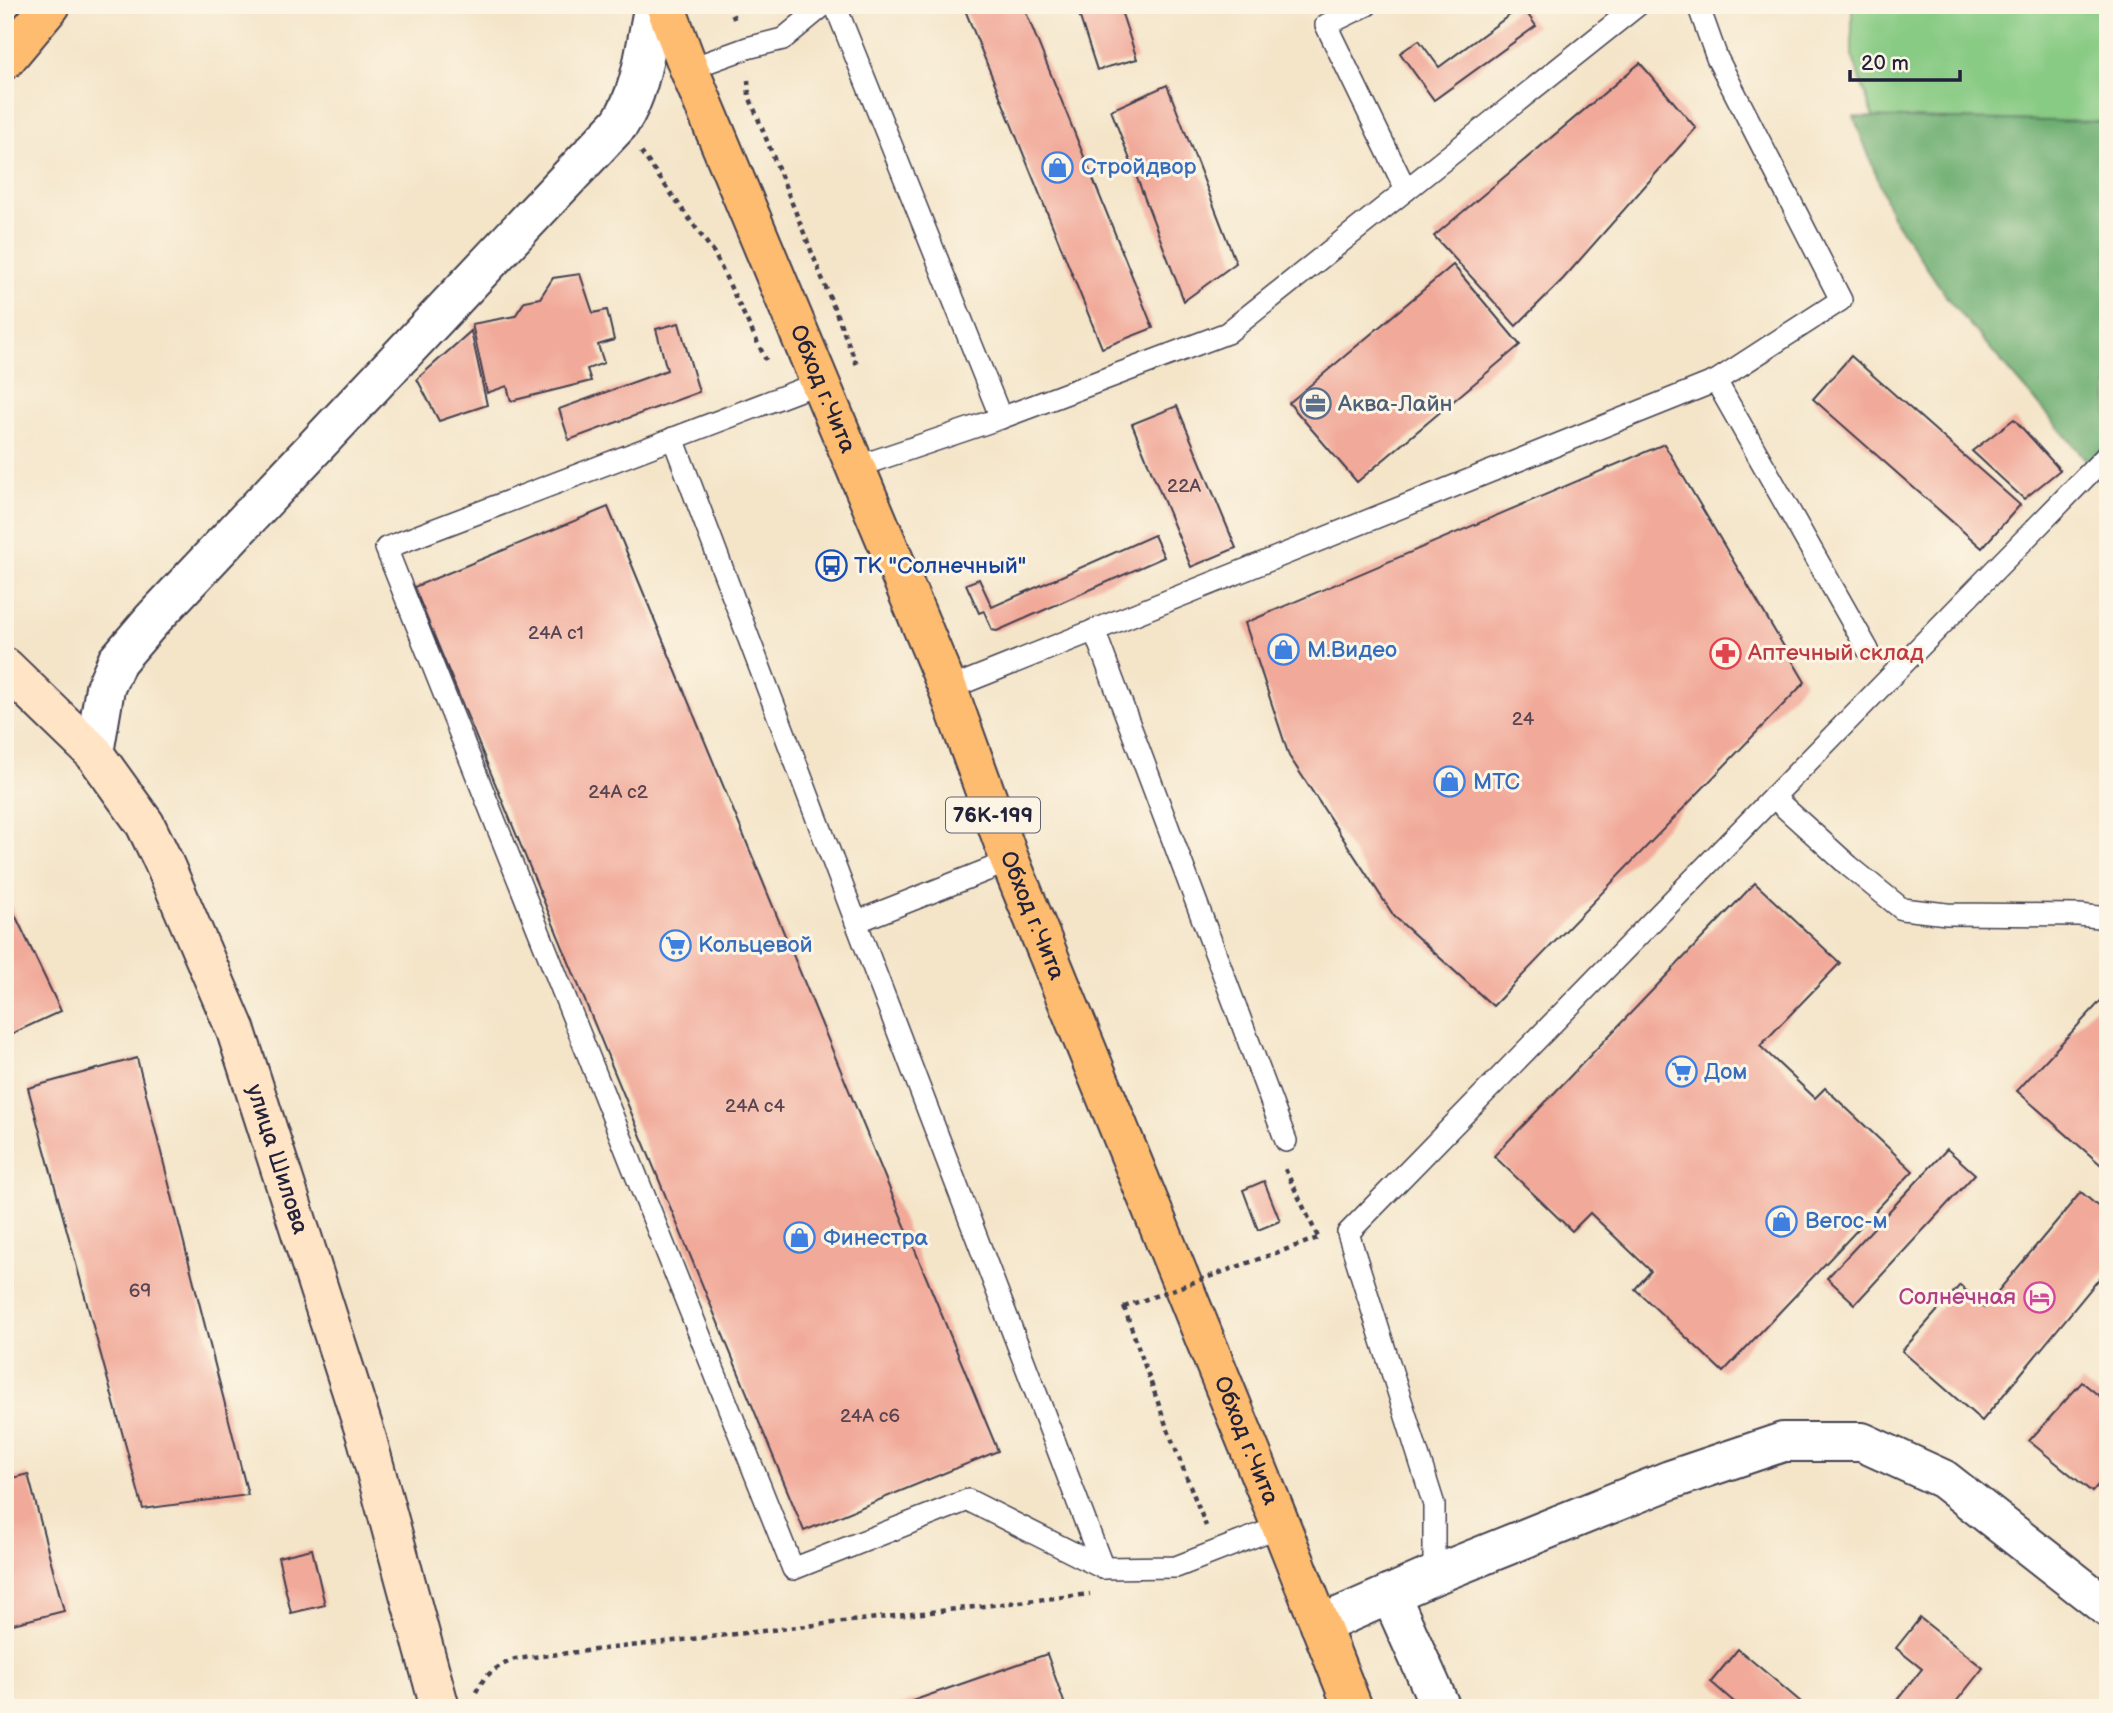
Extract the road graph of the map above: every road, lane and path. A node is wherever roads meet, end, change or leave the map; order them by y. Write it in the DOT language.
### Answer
graph roads {
  1 [pos="51,5"];
  2 [pos="654,5"];
  3 [pos="665,5"];
  4 [pos="729,5"];
  5 [pos="824,5"];
  6 [pos="835,5"];
  7 [pos="1367,5"];
  8 [pos="1638,5"];
  9 [pos="1698,5"];
  10 [pos="747,48"];
  11 [pos="5,61"];
  12 [pos="689,69"];
  13 [pos="620,123"];
  14 [pos="1406,190"];
  15 [pos="863,378"];
  16 [pos="1716,381"];
  17 [pos="821,382"];
  18 [pos="783,396"];
  19 [pos="1001,418"];
  20 [pos="673,438"];
  21 [pos="2108,454"];
  22 [pos="856,467"];
  23 [pos="1094,630"];
  24 [pos="1868,650"];
  25 [pos="5,667"];
  26 [pos="948,689"];
  27 [pos="94,753"];
  28 [pos="1773,797"];
  29 [pos="1010,861"];
  30 [pos="2108,918"];
  31 [pos="856,922"];
  32 [pos="1286,1141"];
  33 [pos="1284,1167"];
  34 [pos="1282,1526"];
  35 [pos="1216,1551"];
  36 [pos="1103,1568"];
  37 [pos="1434,1575"];
  38 [pos="1093,1594"];
  39 [pos="1390,1594"];
  40 [pos="2108,1608"];
  41 [pos="1320,1625"];
  42 [pos="458,1704"];
  43 [pos="1353,1708"];
  44 [pos="1441,1708"];
  1 -- 11 [label="main road"];
  2 -- 13 [label="street"];
  3 -- 12 [label="main road, Обход г.Чита / 76К-199"];
  4 -- 10 [label="path"];
  5 -- 10 [label="lane"];
  6 -- 19 [label="lane"];
  7 -- 14 [label="lane"];
  8 -- 14 [label="lane"];
  9 -- 16 [label="lane"];
  10 -- 12 [label="lane"];
  10 -- 15 [label="path"];
  12 -- 17 [label="main road, Обход г.Чита / 76К-199"];
  13 -- 18 [label="path"];
  13 -- 27 [label="street"];
  14 -- 19 [label="lane"];
  16 -- 23 [label="lane"];
  16 -- 24 [label="lane"];
  17 -- 18 [label="lane"];
  17 -- 22 [label="main road, Обход г.Чита / 76К-199"];
  18 -- 20 [label="lane"];
  19 -- 22 [label="lane"];
  20 -- 31 [label="lane"];
  20 -- 36 [label="lane"];
  21 -- 28 [label="lane"];
  22 -- 26 [label="main road, Обход г.Чита / 76К-199"];
  23 -- 26 [label="lane"];
  23 -- 32 [label="lane"];
  25 -- 27 [label="main road, улица Шилова"];
  26 -- 29 [label="main road, Обход г.Чита / 76К-199"];
  27 -- 42 [label="main road, улица Шилова"];
  28 -- 30 [label="lane"];
  28 -- 37 [label="lane"];
  29 -- 31 [label="lane"];
  29 -- 34 [label="main road, Обход г.Чита / 76К-199"];
  31 -- 36 [label="lane"];
  33 -- 35 [label="path, bridge"];
  34 -- 35 [label="lane"];
  34 -- 41 [label="main road, Обход г.Чита / 76К-199"];
  35 -- 36 [label="lane"];
  37 -- 39 [label="street"];
  37 -- 40 [label="street"];
  38 -- 42 [label="path"];
  39 -- 41 [label="street"];
  39 -- 44 [label="street"];
  41 -- 43 [label="main road, Обход г.Чита / 76К-199"];
}
